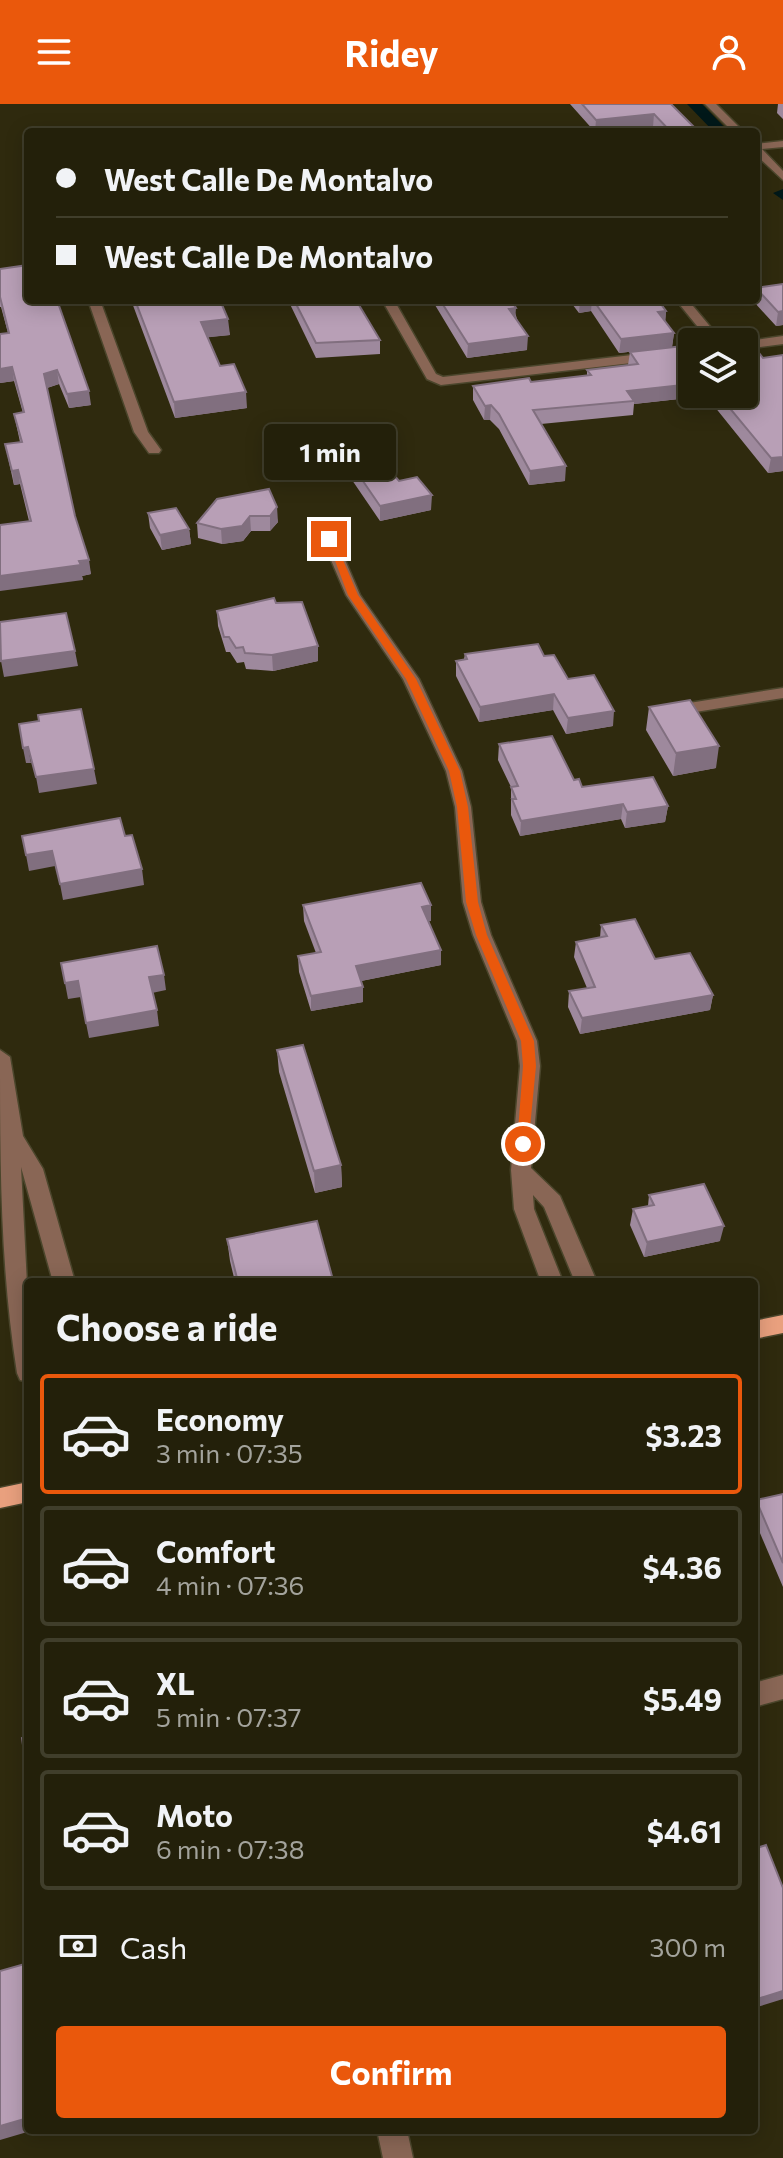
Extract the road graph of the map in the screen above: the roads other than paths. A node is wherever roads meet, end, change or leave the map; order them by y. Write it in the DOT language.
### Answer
graph roads {
  1 [pos="710,104"];
  2 [pos="735,128"];
  3 [pos="783,144"];
  4 [pos="760,147"];
  5 [pos="762,162"];
  6 [pos="783,177"];
  7 [pos="95,304"];
  8 [pos="390,304"];
  9 [pos="685,304"];
  10 [pos="705,328"];
  11 [pos="783,340"];
  12 [pos="758,343"];
  13 [pos="678,354"];
  14 [pos="154,450"];
  15 [pos="329,539"];
  16 [pos="783,693"];
  17 [pos="683,709"];
  18 [pos="0,1057"];
  19 [pos="13,1137"];
  20 [pos="521,1170"];
  21 [pos="567,1238"];
  22 [pos="538,1244"];
  23 [pos="63,1278"];
  24 [pos="551,1278"];
  25 [pos="584,1278"];
  26 [pos="783,1324"];
  27 [pos="758,1329"];
  28 [pos="24,1338"];
  29 [pos="24,1493"];
  30 [pos="0,1498"];
  31 [pos="783,1687"];
  32 [pos="758,1694"];
  33 [pos="393,2134"];
  34 [pos="398,2158"];
  1 -- 2 [label="street"];
  3 -- 4 [label="street"];
  5 -- 6 [label="street"];
  7 -- 14 [label="street"];
  8 -- 13 [label="street"];
  9 -- 10 [label="street"];
  11 -- 12 [label="street"];
  15 -- 20 [label="street"];
  16 -- 17 [label="street"];
  18 -- 19 [label="street"];
  19 -- 23 [label="street"];
  19 -- 28 [label="street"];
  20 -- 21 [label="street"];
  20 -- 22 [label="street"];
  21 -- 22 [label="street"];
  21 -- 25 [label="street"];
  22 -- 24 [label="street"];
  26 -- 27 [label="main road"];
  29 -- 30 [label="main road"];
  31 -- 32 [label="street"];
  33 -- 34 [label="street"];
}
